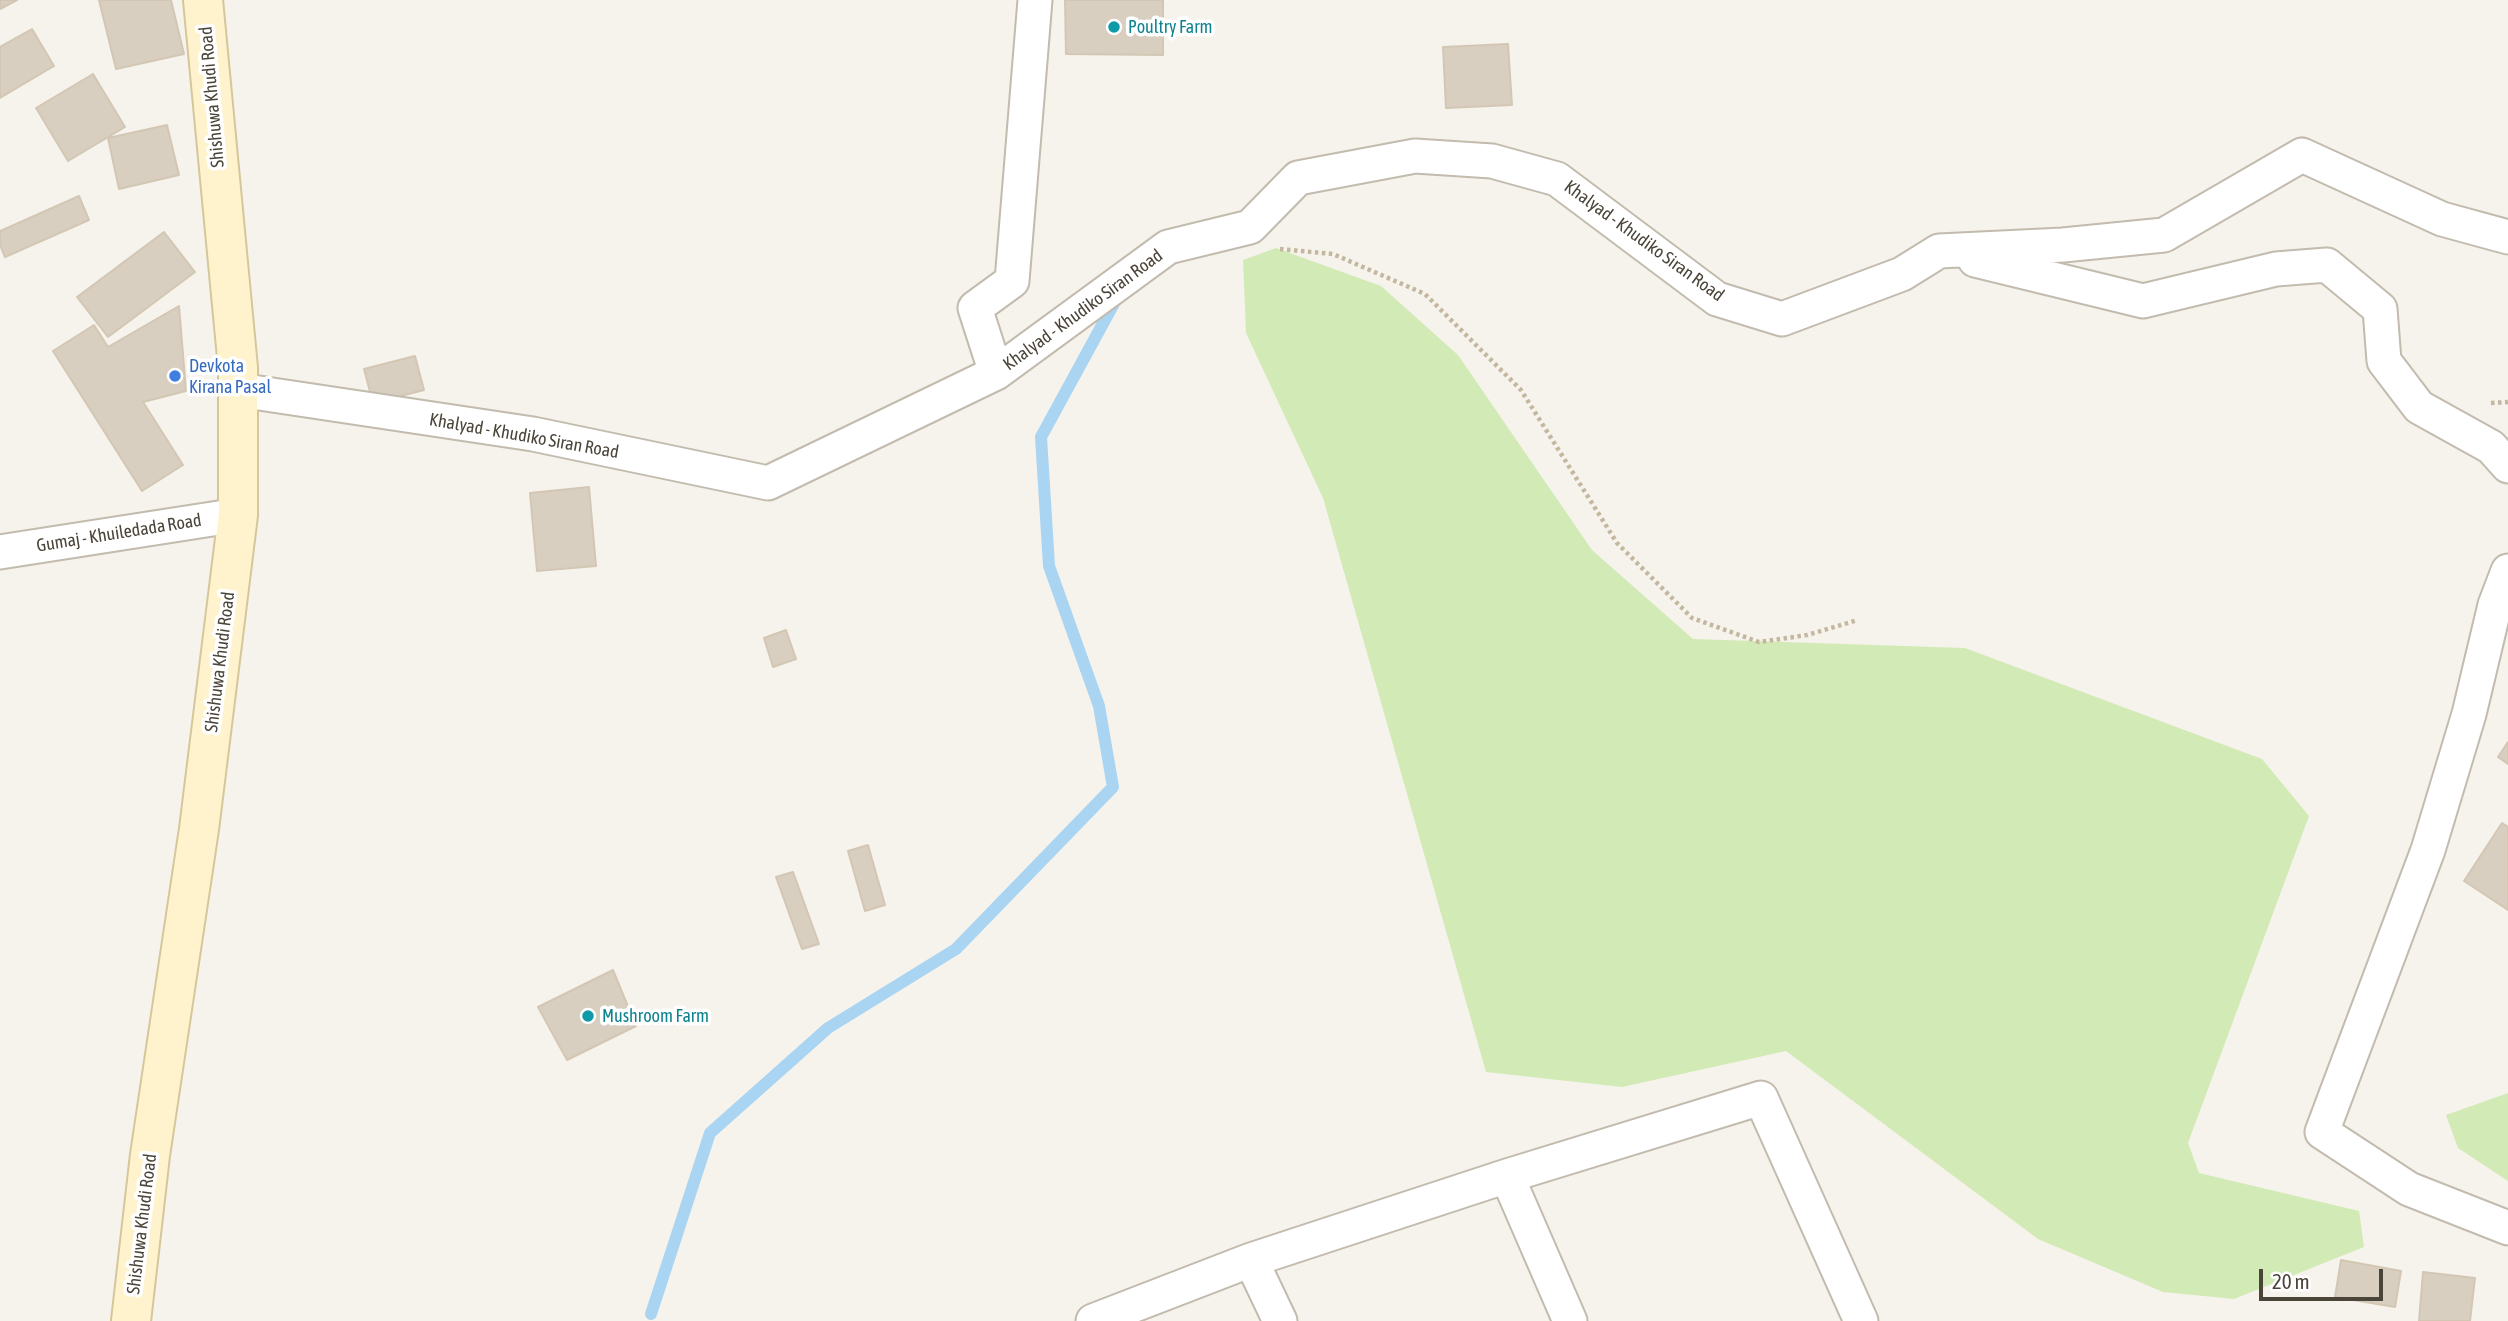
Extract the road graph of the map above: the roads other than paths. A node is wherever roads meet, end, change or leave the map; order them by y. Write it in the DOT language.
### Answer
graph roads {
  1 [pos="203,0"];
  2 [pos="1035,0"];
  3 [pos="2508,237"];
  4 [pos="1939,251"];
  5 [pos="996,373"];
  6 [pos="239,390"];
  7 [pos="2508,466"];
  8 [pos="238,514"];
  9 [pos="0,552"];
  10 [pos="2508,571"];
  11 [pos="1507,1176"];
  12 [pos="2508,1228"];
  13 [pos="1251,1260"];
  14 [pos="131,1321"];
  15 [pos="1093,1321"];
  16 [pos="1280,1321"];
  17 [pos="1570,1321"];
  18 [pos="1861,1321"];
  1 -- 6 [label="main road, Shishuwa Khudi Road"];
  2 -- 5 [label="street"];
  3 -- 4 [label="street, Khalyad - Khudiko Siran Road"];
  4 -- 5 [label="street, Khalyad - Khudiko Siran Road"];
  4 -- 7 [label="street"];
  5 -- 6 [label="street, Khalyad - Khudiko Siran Road"];
  6 -- 8 [label="main road, Shishuwa Khudi Road"];
  8 -- 9 [label="street, Gumaj - Khuiledada Road"];
  8 -- 14 [label="main road, Shishuwa Khudi Road"];
  10 -- 12 [label="street"];
  11 -- 13 [label="street"];
  11 -- 17 [label="street"];
  11 -- 18 [label="street"];
  13 -- 15 [label="street"];
  13 -- 16 [label="street"];
}
